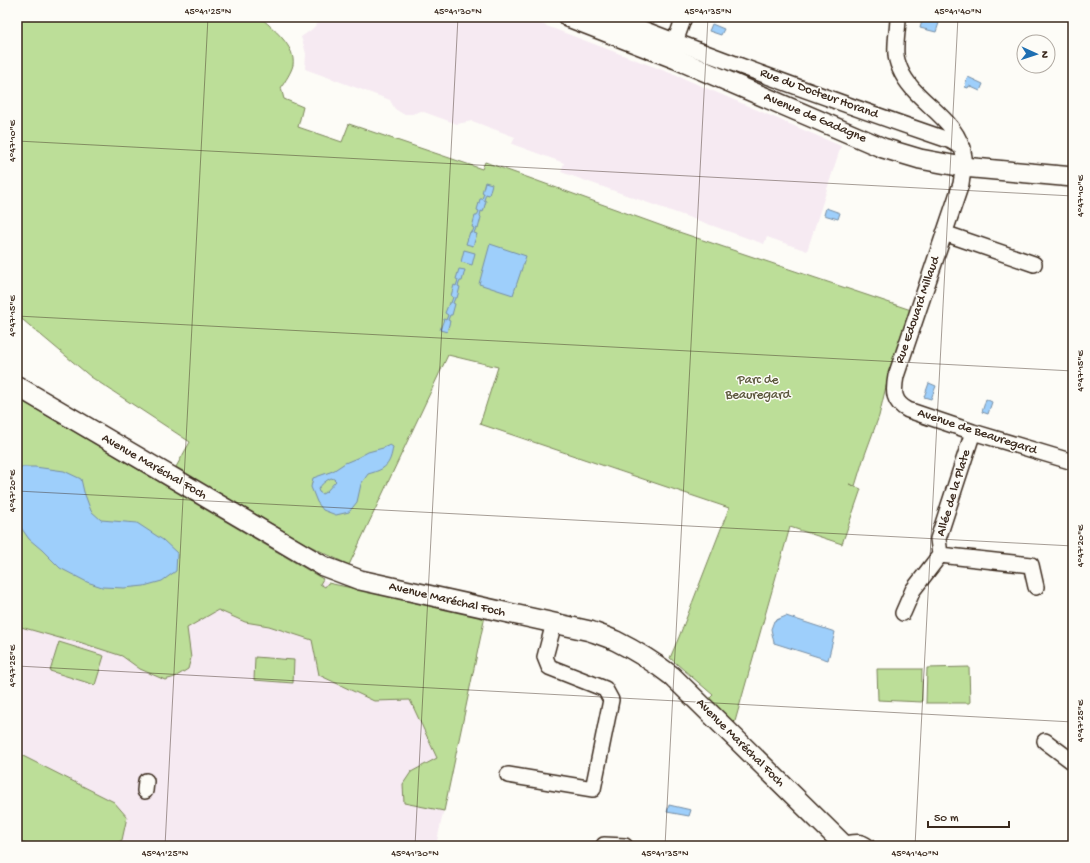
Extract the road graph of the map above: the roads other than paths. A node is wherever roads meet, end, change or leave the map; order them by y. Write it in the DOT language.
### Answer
graph roads {
  1 [pos="568,17"];
  2 [pos="612,17"];
  3 [pos="684,17"];
  4 [pos="898,17"];
  5 [pos="675,42"];
  6 [pos="963,148"];
  7 [pos="963,168"];
  8 [pos="1073,177"];
  9 [pos="944,233"];
  10 [pos="1034,264"];
  11 [pos="17,386"];
  12 [pos="894,387"];
  13 [pos="973,432"];
  14 [pos="1073,462"];
  15 [pos="940,555"];
  16 [pos="1036,586"];
  17 [pos="903,613"];
  18 [pos="554,623"];
  19 [pos="1045,741"];
  20 [pos="1073,762"];
  21 [pos="508,775"];
  22 [pos="604,845"];
  23 [pos="844,845"];
  24 [pos="625,846"];
  25 [pos="867,846"];
  1 -- 7 [label="main road, Avenue de Gadagne"];
  2 -- 5 [label="street, Rue du Docteur Horand"];
  3 -- 5 [label="street"];
  4 -- 6 [label="street, Rue Edouard Millaud"];
  5 -- 6 [label="street, Rue du Docteur Horand"];
  6 -- 7 [label="street, Rue Edouard Millaud"];
  7 -- 8 [label="main road, Avenue de Gadagne"];
  7 -- 9 [label="street, Rue Edouard Millaud"];
  9 -- 10 [label="street"];
  9 -- 12 [label="street, Rue Edouard Millaud"];
  11 -- 18 [label="main road, Avenue Maréchal Foch"];
  12 -- 13 [label="street, Avenue de Beauregard"];
  13 -- 14 [label="street, Avenue de Beauregard"];
  13 -- 15 [label="street, Allée de la Plate"];
  15 -- 16 [label="street, Allée de la Plate"];
  15 -- 17 [label="street, Allée de la Plate"];
  18 -- 21 [label="street"];
  18 -- 23 [label="main road, Avenue Maréchal Foch"];
  19 -- 20 [label="street"];
  22 -- 24 [label="street"];
  23 -- 25 [label="street"];
}
